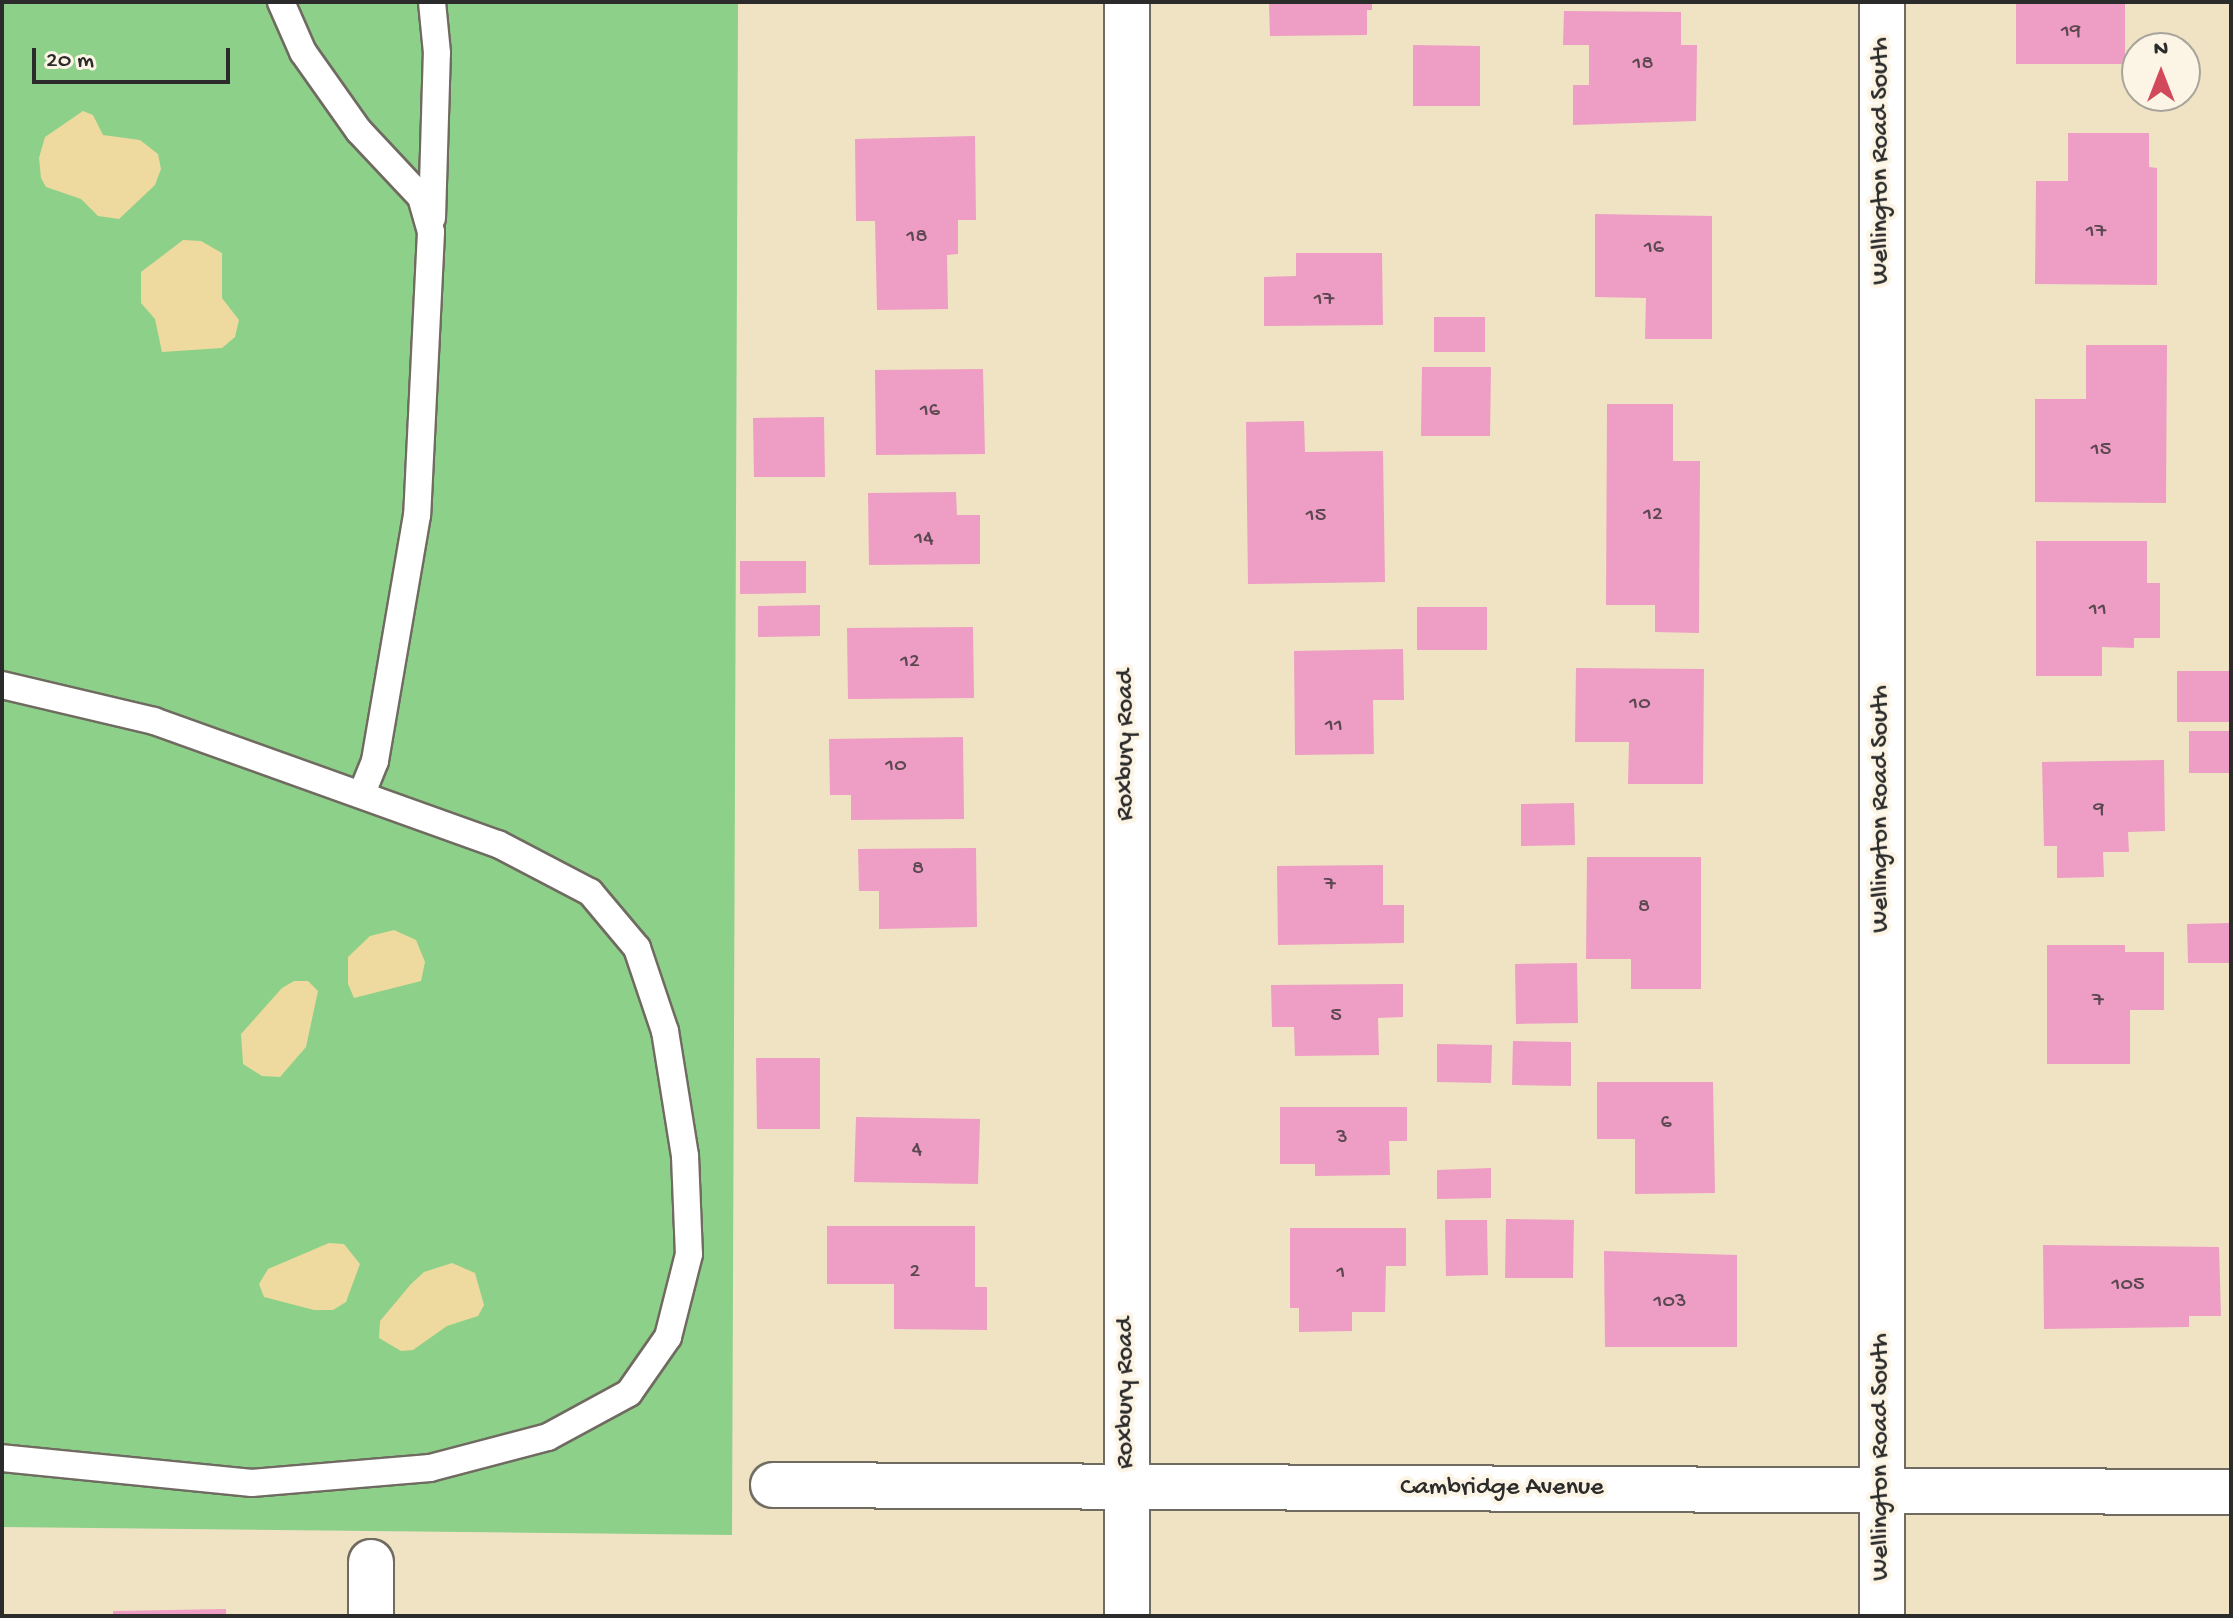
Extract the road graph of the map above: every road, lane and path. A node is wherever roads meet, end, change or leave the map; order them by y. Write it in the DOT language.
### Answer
graph roads {
  1 [pos="281,2"];
  2 [pos="432,2"];
  3 [pos="1127,2"];
  4 [pos="1882,2"];
  5 [pos="431,232"];
  6 [pos="2,685"];
  7 [pos="362,794"];
  8 [pos="2,1458"];
  9 [pos="773,1485"];
  10 [pos="1127,1488"];
  11 [pos="1882,1491"];
  12 [pos="2231,1492"];
  13 [pos="371,1562"];
  14 [pos="371,1616"];
  15 [pos="1127,1616"];
  16 [pos="1882,1616"];
  1 -- 5 [label="lane"];
  2 -- 5 [label="lane"];
  3 -- 10 [label="street, Roxbury Road"];
  4 -- 11 [label="street, Wellington Road South"];
  5 -- 7 [label="lane"];
  6 -- 7 [label="lane"];
  7 -- 8 [label="lane"];
  9 -- 10 [label="street, Cambridge Avenue"];
  10 -- 11 [label="street, Cambridge Avenue"];
  10 -- 15 [label="street, Roxbury Road"];
  11 -- 12 [label="street, Cambridge Avenue"];
  11 -- 16 [label="street, Wellington Road South"];
  13 -- 14 [label="street"];
}
